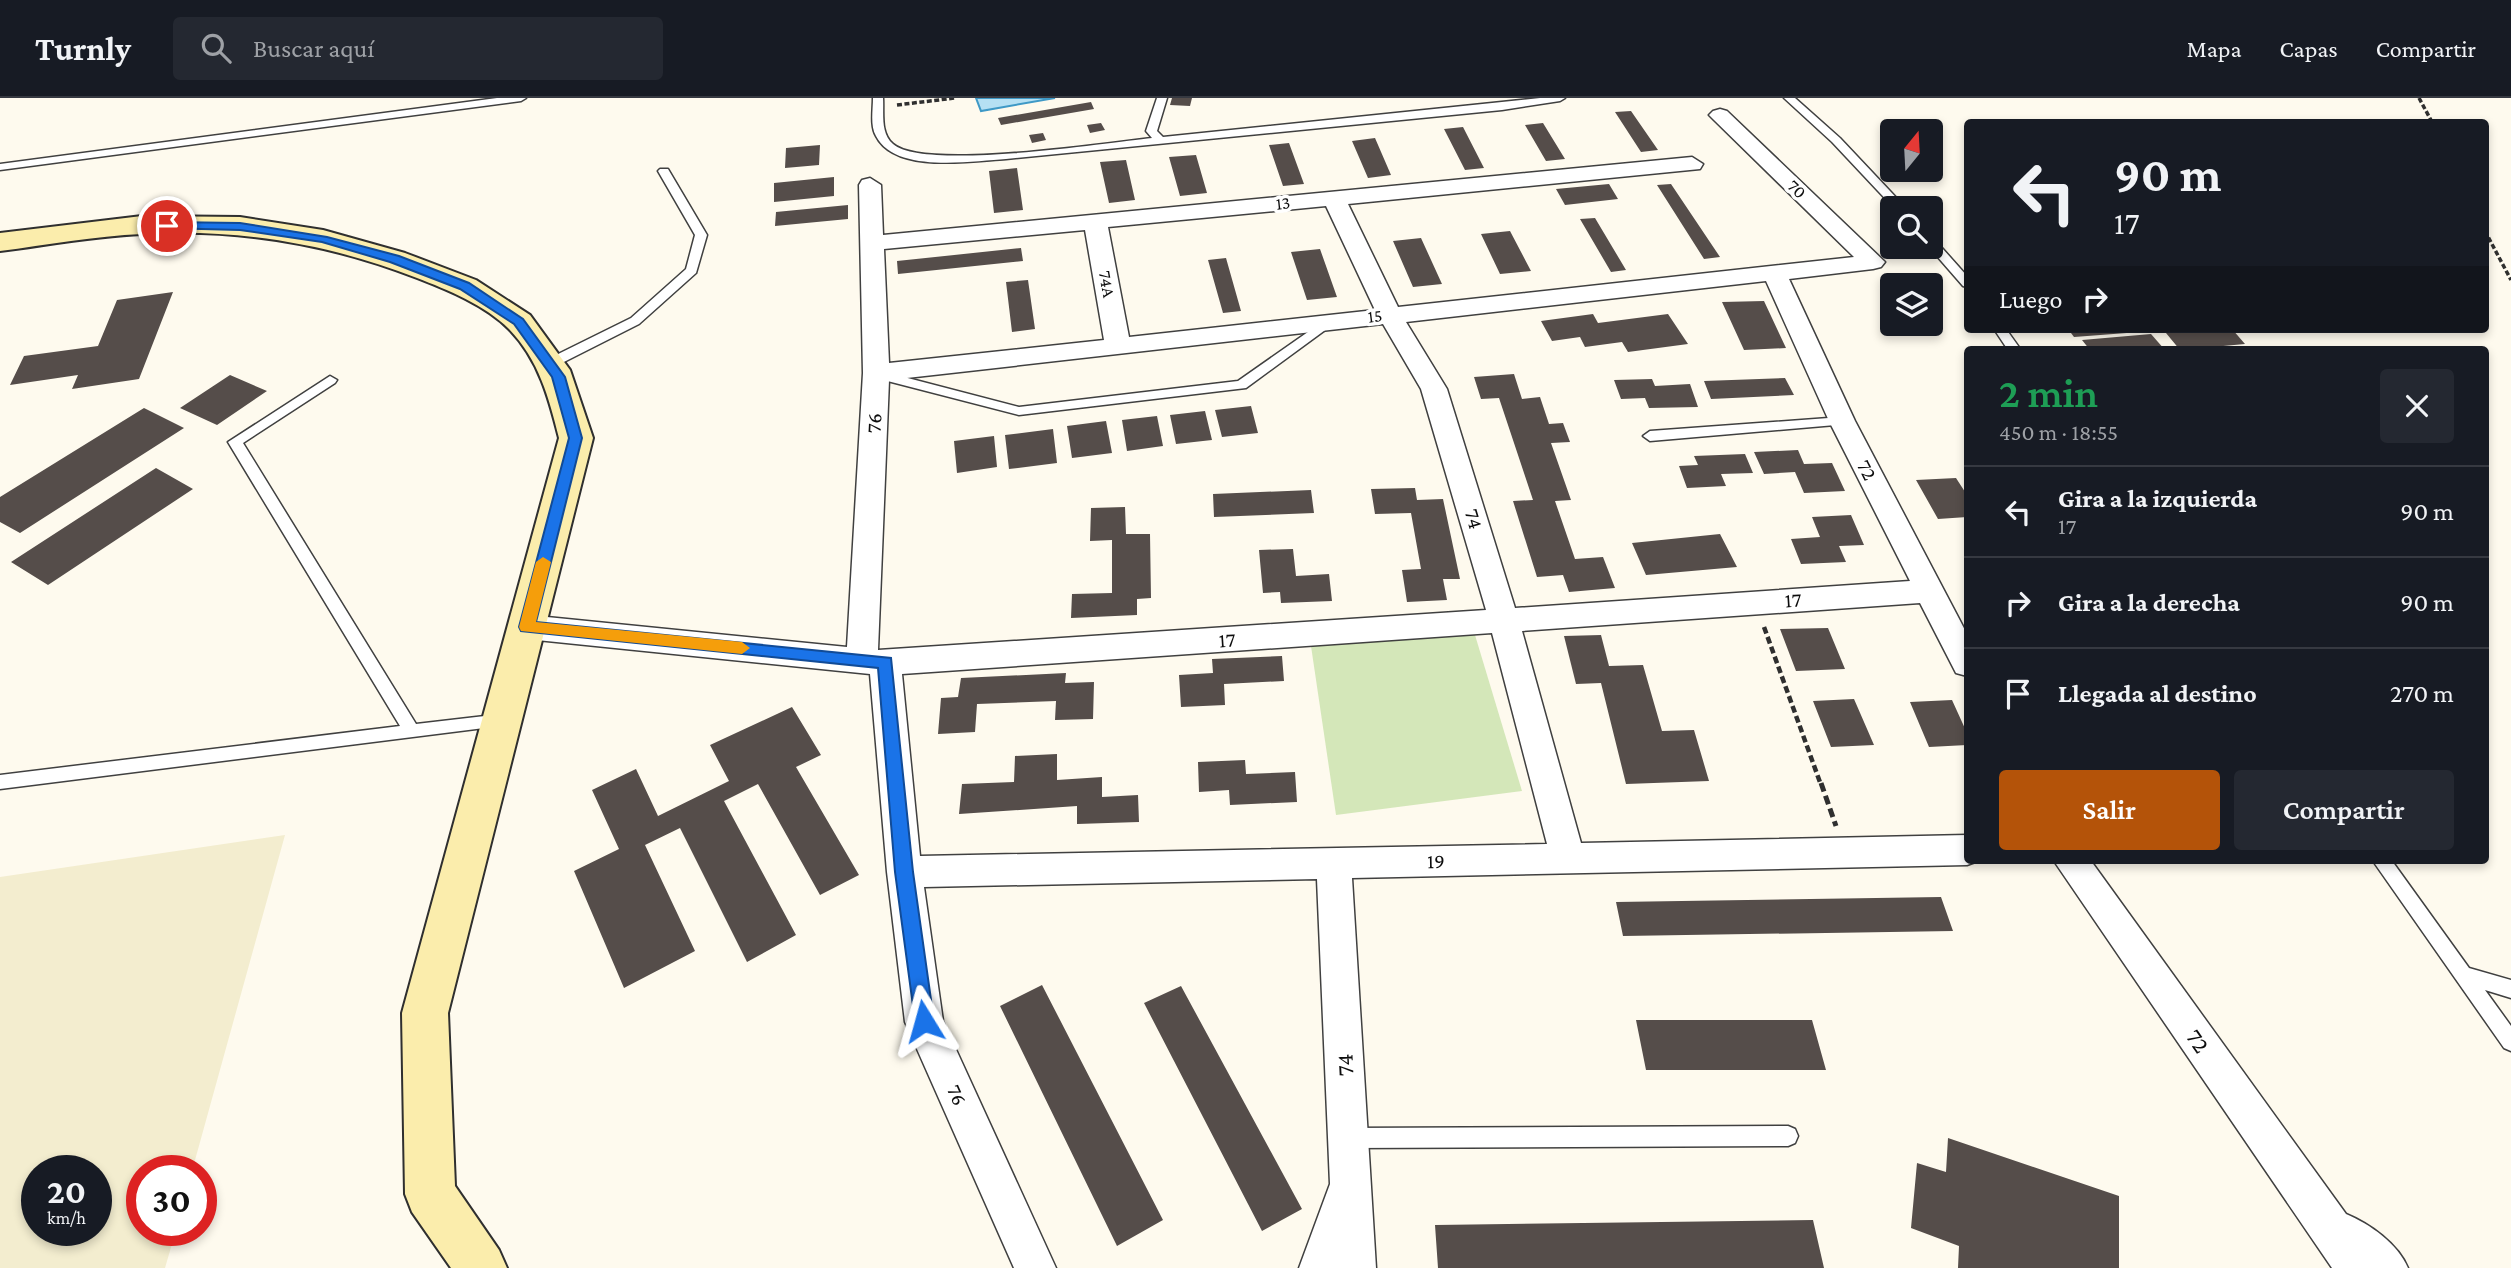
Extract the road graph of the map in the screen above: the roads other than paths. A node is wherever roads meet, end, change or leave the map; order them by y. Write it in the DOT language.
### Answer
graph roads {
  1 [pos="521,98"];
  2 [pos="1162,98"];
  3 [pos="1560,98"];
  4 [pos="1789,98"];
  5 [pos="879,103"];
  6 [pos="1720,115"];
  7 [pos="1160,141"];
  8 [pos="1692,164"];
  9 [pos="0,167"];
  10 [pos="664,171"];
  11 [pos="870,185"];
  12 [pos="1889,196"];
  13 [pos="1334,198"];
  14 [pos="1095,222"];
  15 [pos="0,242"];
  16 [pos="874,243"];
  17 [pos="1943,256"];
  18 [pos="1873,262"];
  19 [pos="1774,273"];
  20 [pos="1964,280"];
  21 [pos="1389,314"];
  22 [pos="1328,322"];
  23 [pos="1118,347"];
  24 [pos="549,363"];
  25 [pos="876,373"];
  26 [pos="330,380"];
  27 [pos="1842,421"];
  28 [pos="1650,436"];
  29 [pos="1929,591"];
  30 [pos="1504,621"];
  31 [pos="527,627"];
  32 [pos="1964,658"];
  33 [pos="874,661"];
  34 [pos="502,720"];
  35 [pos="412,731"];
  36 [pos="0,782"];
  37 [pos="1964,850"];
  38 [pos="1568,858"];
  39 [pos="1334,863"];
  40 [pos="2073,864"];
  41 [pos="2384,864"];
  42 [pos="904,872"];
  43 [pos="2464,975"];
  44 [pos="2511,989"];
  45 [pos="2511,1042"];
  46 [pos="1788,1136"];
  47 [pos="1348,1138"];
  48 [pos="1351,1184"];
  49 [pos="2326,1220"];
  50 [pos="481,1268"];
  51 [pos="1035,1268"];
  52 [pos="1320,1268"];
  53 [pos="1355,1268"];
  54 [pos="2356,1268"];
  55 [pos="2387,1268"];
  1 -- 9 [label="lane"];
  2 -- 7 [label="lane"];
  3 -- 7 [label="lane"];
  4 -- 12 [label="lane"];
  5 -- 7 [label="lane"];
  6 -- 18 [label="street, 70"];
  8 -- 13 [label="street, 13"];
  10 -- 24 [label="lane"];
  11 -- 16 [label="street, 76"];
  13 -- 14 [label="street, 13"];
  13 -- 21 [label="street, 74"];
  14 -- 16 [label="street, 13"];
  14 -- 23 [label="street, 74A"];
  15 -- 24 [label="street"];
  16 -- 25 [label="street, 76"];
  17 -- 20 [label="lane"];
  18 -- 19 [label="street, 15"];
  19 -- 21 [label="street, 15"];
  19 -- 27 [label="street, 72"];
  21 -- 22 [label="street, 15"];
  21 -- 30 [label="street, 74"];
  22 -- 23 [label="street, 15"];
  22 -- 25 [label="lane"];
  23 -- 25 [label="street, 15"];
  24 -- 31 [label="street"];
  25 -- 33 [label="street, 76"];
  26 -- 35 [label="lane"];
  27 -- 28 [label="lane"];
  27 -- 29 [label="street, 72"];
  29 -- 30 [label="street, 17"];
  29 -- 32 [label="street, 72"];
  30 -- 33 [label="street, 17"];
  30 -- 38 [label="street, 74"];
  31 -- 33 [label="street, 17"];
  31 -- 34 [label="street"];
  33 -- 42 [label="street, 76"];
  34 -- 35 [label="lane"];
  34 -- 50 [label="street"];
  35 -- 36 [label="lane"];
  37 -- 38 [label="street, 19"];
  38 -- 39 [label="street, 19"];
  39 -- 42 [label="street, 19"];
  39 -- 47 [label="street, 74"];
  40 -- 49 [label="street, 72"];
  41 -- 43 [label="lane"];
  42 -- 51 [label="street, 76"];
  43 -- 44 [label="lane"];
  43 -- 45 [label="lane"];
  46 -- 47 [label="lane"];
  47 -- 48 [label="street, 74"];
  48 -- 52 [label="street"];
  48 -- 53 [label="street, 74"];
  49 -- 54 [label="street, 72"];
  49 -- 55 [label="street, 72"];
}
